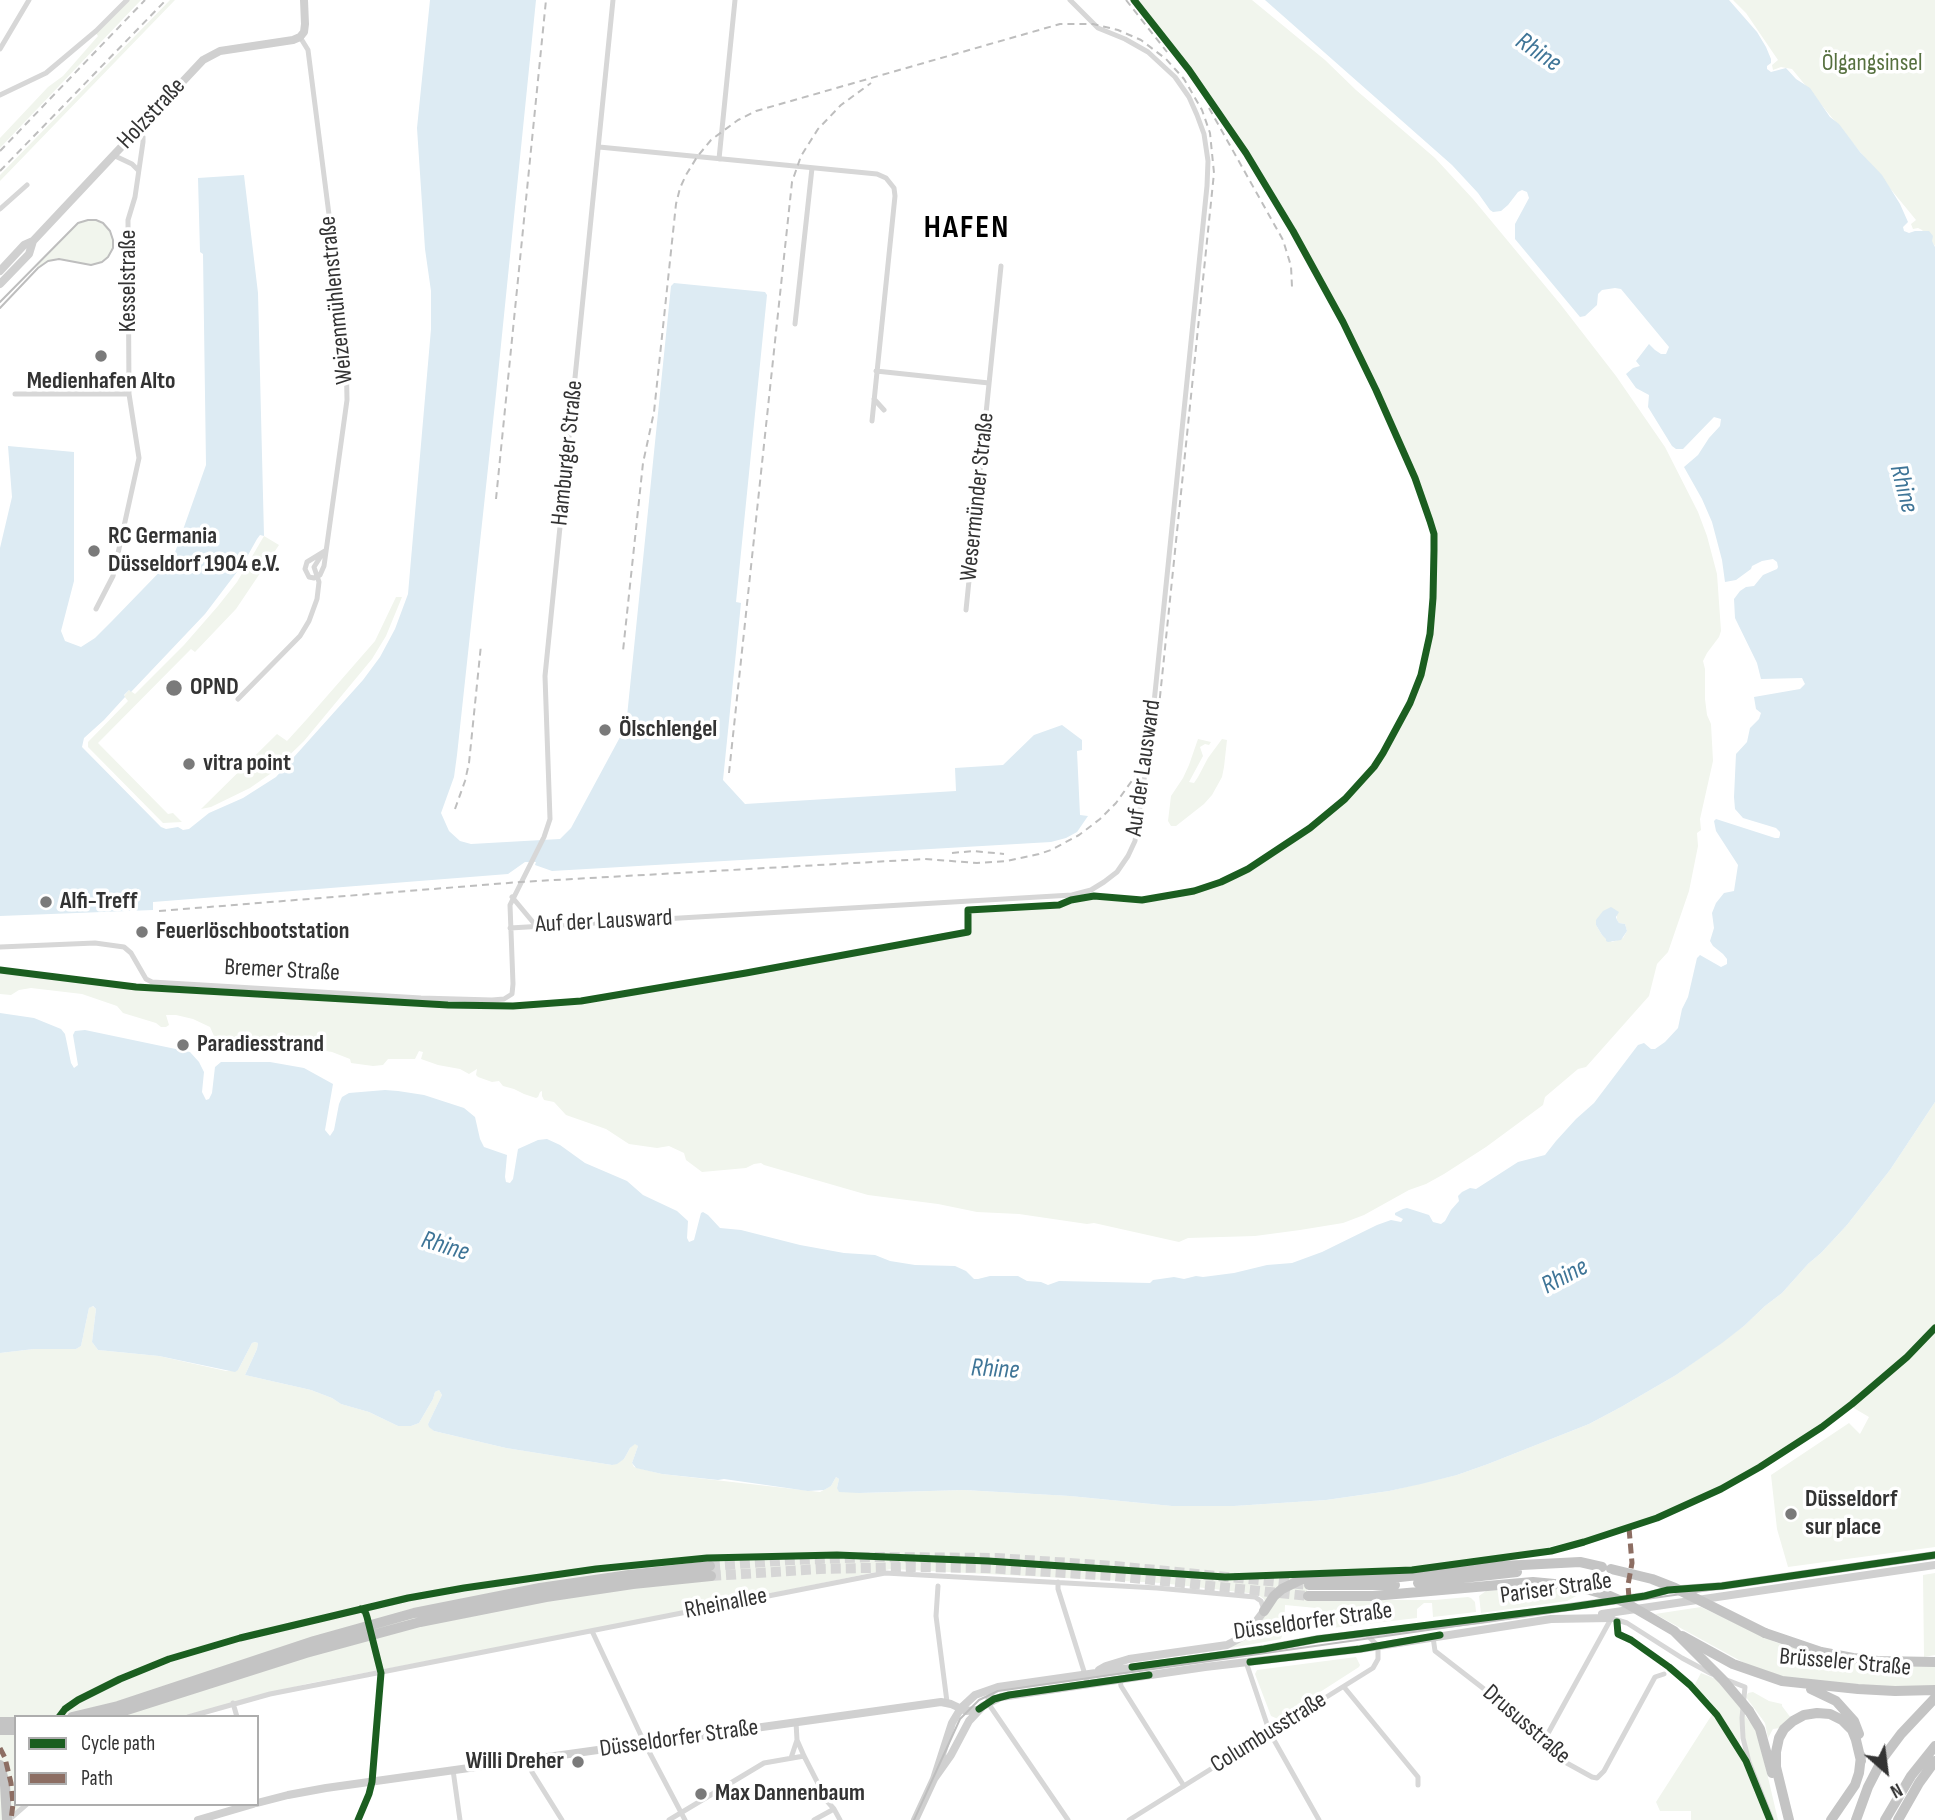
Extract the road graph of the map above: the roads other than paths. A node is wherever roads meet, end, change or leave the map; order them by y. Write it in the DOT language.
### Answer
graph roads {
  1 [pos="29,0"];
  2 [pos="127,0"];
  3 [pos="303,0"];
  4 [pos="613,0"];
  5 [pos="736,0"];
  6 [pos="1070,0"];
  7 [pos="300,37"];
  8 [pos="0,49"];
  9 [pos="0,95"];
  10 [pos="137,129"];
  11 [pos="599,147"];
  12 [pos="113,155"];
  13 [pos="719,159"];
  14 [pos="811,168"];
  15 [pos="138,170"];
  16 [pos="27,186"];
  17 [pos="0,209"];
  18 [pos="33,241"];
  19 [pos="5,261"];
  20 [pos="1001,266"];
  21 [pos="0,271"];
  22 [pos="0,284"];
  23 [pos="795,324"];
  24 [pos="876,371"];
  25 [pos="989,383"];
  26 [pos="15,394"];
  27 [pos="129,394"];
  28 [pos="874,399"];
  29 [pos="884,410"];
  30 [pos="872,421"];
  31 [pos="325,551"];
  32 [pos="318,577"];
  33 [pos="96,609"];
  34 [pos="966,610"];
  35 [pos="238,699"];
  36 [pos="512,897"];
  37 [pos="537,927"];
  38 [pos="510,928"];
  39 [pos="0,947"];
  40 [pos="1935,1555"];
  41 [pos="1935,1565"];
  42 [pos="1606,1568"];
  43 [pos="711,1571"];
  44 [pos="1058,1581"];
  45 [pos="938,1586"];
  46 [pos="1693,1589"];
  47 [pos="1663,1594"];
  48 [pos="1662,1605"];
  49 [pos="1264,1611"];
  50 [pos="1580,1618"];
  51 [pos="1611,1618"];
  52 [pos="1424,1626"];
  53 [pos="593,1631"];
  54 [pos="1674,1631"];
  55 [pos="1365,1633"];
  56 [pos="1433,1636"];
  57 [pos="1378,1646"];
  58 [pos="1935,1660"];
  59 [pos="1246,1662"];
  60 [pos="381,1673"];
  61 [pos="1664,1674"];
  62 [pos="1090,1677"];
  63 [pos="1120,1679"];
  64 [pos="1782,1681"];
  65 [pos="998,1687"];
  66 [pos="1344,1687"];
  67 [pos="1935,1690"];
  68 [pos="1935,1699"];
  69 [pos="147,1700"];
  70 [pos="947,1702"];
  71 [pos="233,1703"];
  72 [pos="988,1703"];
  73 [pos="961,1708"];
  74 [pos="977,1710"];
  75 [pos="81,1715"];
  76 [pos="110,1715"];
  77 [pos="194,1715"];
  78 [pos="236,1715"];
  79 [pos="796,1722"];
  80 [pos="1270,1733"];
  81 [pos="1546,1737"];
  82 [pos="797,1740"];
  83 [pos="645,1744"];
  84 [pos="956,1744"];
  85 [pos="1935,1746"];
  86 [pos="804,1756"];
  87 [pos="791,1758"];
  88 [pos="530,1760"];
  89 [pos="1861,1761"];
  90 [pos="1935,1761"];
  91 [pos="0,1765"];
  92 [pos="453,1770"];
  93 [pos="934,1779"];
  94 [pos="372,1782"];
  95 [pos="1418,1785"];
  96 [pos="1184,1786"];
  97 [pos="259,1802"];
  98 [pos="25,1806"];
  99 [pos="247,1806"];
  100 [pos="834,1809"];
  101 [pos="680,1813"];
  102 [pos="7,1820"];
  103 [pos="198,1820"];
  104 [pos="358,1820"];
  105 [pos="460,1820"];
  106 [pos="562,1820"];
  107 [pos="669,1820"];
  108 [pos="685,1820"];
  109 [pos="814,1820"];
  110 [pos="840,1820"];
  111 [pos="915,1820"];
  112 [pos="1068,1820"];
  113 [pos="1129,1820"];
  114 [pos="1319,1820"];
  115 [pos="1772,1820"];
  116 [pos="1782,1820"];
  117 [pos="1789,1820"];
  118 [pos="1831,1820"];
  119 [pos="1856,1820"];
  120 [pos="1885,1820"];
  121 [pos="1898,1820"];
  1 -- 8 [label="street"];
  2 -- 9 [label="street"];
  3 -- 7 [label="main road"];
  4 -- 11 [label="street, Hamburger Straße"];
  5 -- 13 [label="street"];
  6 -- 37 [label="street, Auf der Lausward"];
  7 -- 10 [label="main road, Holzstraße"];
  7 -- 31 [label="street, Weizenmühlenstraße"];
  10 -- 12 [label="main road, Holzstraße"];
  10 -- 15 [label="street, Kesselstraße"];
  11 -- 13 [label="street"];
  11 -- 36 [label="street, Hamburger Straße"];
  12 -- 15 [label="street"];
  12 -- 18 [label="main road, Holzstraße"];
  13 -- 14 [label="street"];
  14 -- 23 [label="street"];
  14 -- 24 [label="street"];
  15 -- 27 [label="street, Kesselstraße"];
  16 -- 17 [label="street"];
  18 -- 19 [label="main road, Holzstraße"];
  18 -- 22 [label="main road, Holzstraße"];
  19 -- 21 [label="main road, Holzstraße"];
  20 -- 25 [label="street, Wesermünder Straße"];
  24 -- 25 [label="street, Wesermünder Straße"];
  24 -- 28 [label="street"];
  25 -- 34 [label="street, Wesermünder Straße"];
  26 -- 27 [label="street"];
  27 -- 33 [label="street, Kesselstraße"];
  28 -- 29 [label="street"];
  28 -- 30 [label="street"];
  31 -- 32 [label="street"];
  31 -- 32 [label="street, Weizenmühlenstraße"];
  32 -- 35 [label="street, Weizenmühlenstraße"];
  36 -- 37 [label="street"];
  36 -- 38 [label="street, Hamburger Straße"];
  37 -- 38 [label="street, Auf der Lausward"];
  38 -- 39 [label="street, Bremer Straße"];
  40 -- 46 [label="main road, Pariser Straße"];
  41 -- 48 [label="main road, Pariser Straße"];
  42 -- 49 [label="highway"];
  42 -- 54 [label="highway, bridge"];
  42 -- 58 [label="highway, Brüsseler Straße, bridge"];
  43 -- 69 [label="highway"];
  44 -- 49 [label="street, Rheinallee"];
  44 -- 53 [label="street, Rheinallee"];
  44 -- 62 [label="street"];
  45 -- 70 [label="street"];
  46 -- 47 [label="main road, Pariser Straße"];
  46 -- 52 [label="main road, Pariser Straße"];
  47 -- 48 [label="main road"];
  47 -- 51 [label="main road, Pariser Straße"];
  48 -- 51 [label="main road, Pariser Straße"];
  49 -- 62 [label="main road, Düsseldorfer Straße"];
  50 -- 51 [label="main road, Pariser Straße"];
  50 -- 51 [label="main road, Pariser Straße"];
  50 -- 56 [label="main road, Pariser Straße"];
  51 -- 81 [label="street"];
  51 -- 115 [label="street"];
  52 -- 55 [label="main road, Düsseldorfer Straße"];
  52 -- 56 [label="main road, Düsseldorfer Straße"];
  53 -- 60 [label="street, Rheinallee"];
  53 -- 83 [label="street"];
  54 -- 64 [label="highway, Brüsseler Straße, bridge"];
  54 -- 116 [label="highway, bridge"];
  55 -- 57 [label="street"];
  55 -- 62 [label="main road, Düsseldorfer Straße"];
  56 -- 57 [label="main road, Düsseldorfer Straße"];
  56 -- 81 [label="street, Drususstraße"];
  57 -- 59 [label="main road, Düsseldorfer Straße"];
  57 -- 66 [label="street, Columbusstraße"];
  59 -- 63 [label="main road, Düsseldorfer Straße"];
  59 -- 80 [label="street"];
  60 -- 71 [label="street, Rheinallee"];
  60 -- 94 [label="street"];
  61 -- 81 [label="street, Drususstraße"];
  62 -- 63 [label="main road, Düsseldorfer Straße"];
  62 -- 65 [label="main road, Düsseldorfer Straße"];
  62 -- 72 [label="main road, Düsseldorfer Straße"];
  63 -- 96 [label="street"];
  64 -- 67 [label="highway, Brüsseler Straße"];
  64 -- 89 [label="highway"];
  65 -- 72 [label="street"];
  65 -- 73 [label="main road, Düsseldorfer Straße"];
  66 -- 80 [label="street, Columbusstraße"];
  66 -- 95 [label="street"];
  68 -- 119 [label="highway, Brüsseler Straße"];
  69 -- 75 [label="highway"];
  69 -- 76 [label="highway"];
  70 -- 73 [label="main road"];
  70 -- 79 [label="main road, Düsseldorfer Straße"];
  71 -- 77 [label="street, Rheinallee"];
  71 -- 78 [label="street"];
  72 -- 74 [label="main road, Düsseldorfer Straße"];
  72 -- 112 [label="street"];
  73 -- 74 [label="main road"];
  73 -- 84 [label="main road"];
  73 -- 93 [label="main road"];
  74 -- 84 [label="main road"];
  79 -- 82 [label="street"];
  79 -- 83 [label="main road, Düsseldorfer Straße"];
  80 -- 96 [label="street, Columbusstraße"];
  80 -- 114 [label="street"];
  82 -- 86 [label="street"];
  82 -- 87 [label="street"];
  83 -- 88 [label="main road, Düsseldorfer Straße"];
  83 -- 101 [label="street"];
  84 -- 93 [label="main road"];
  85 -- 120 [label="highway"];
  86 -- 87 [label="street"];
  86 -- 100 [label="street"];
  87 -- 101 [label="street"];
  88 -- 92 [label="main road, Düsseldorfer Straße"];
  88 -- 106 [label="street"];
  89 -- 117 [label="highway"];
  89 -- 118 [label="highway"];
  90 -- 121 [label="highway"];
  91 -- 102 [label="highway"];
  92 -- 94 [label="main road, Düsseldorfer Straße"];
  92 -- 105 [label="street"];
  93 -- 111 [label="main road"];
  94 -- 97 [label="main road, Düsseldorfer Straße"];
  94 -- 104 [label="street"];
  96 -- 113 [label="street, Columbusstraße"];
  98 -- 102 [label="street"];
  99 -- 103 [label="main road, Düsseldorfer Straße"];
  100 -- 109 [label="street"];
  100 -- 110 [label="street"];
  101 -- 107 [label="street"];
  101 -- 108 [label="street"];
}
